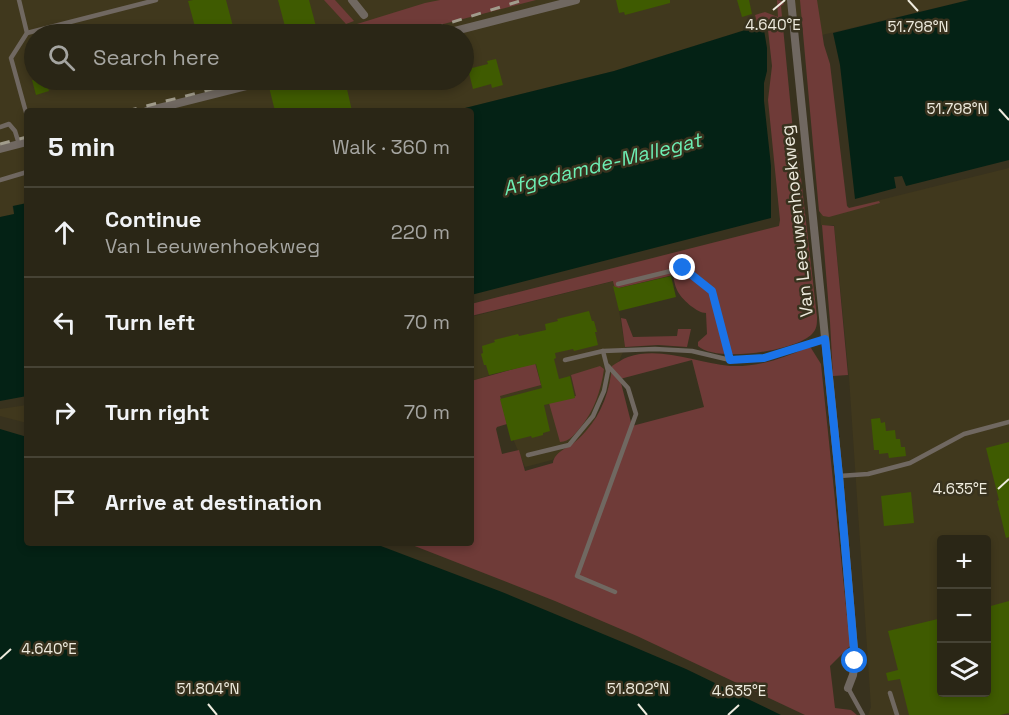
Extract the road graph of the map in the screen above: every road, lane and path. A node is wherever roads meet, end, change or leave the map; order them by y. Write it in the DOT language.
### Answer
graph roads {
  1 [pos="19,0"];
  2 [pos="156,0"];
  3 [pos="352,0"];
  4 [pos="576,0"];
  5 [pos="791,0"];
  6 [pos="364,15"];
  7 [pos="25,24"];
  8 [pos="62,24"];
  9 [pos="474,26"];
  10 [pos="24,38"];
  11 [pos="230,90"];
  12 [pos="25,108"];
  13 [pos="159,108"];
  14 [pos="0,127"];
  15 [pos="23,143"];
  16 [pos="0,149"];
  17 [pos="24,173"];
  18 [pos="0,180"];
  19 [pos="618,284"];
  20 [pos="825,339"];
  21 [pos="603,351"];
  22 [pos="565,360"];
  23 [pos="730,360"];
  24 [pos="606,364"];
  25 [pos="1009,422"];
  26 [pos="528,455"];
  27 [pos="839,476"];
  28 [pos="615,592"];
  29 [pos="848,688"];
  30 [pos="890,693"];
  31 [pos="863,715"];
  32 [pos="897,715"];
  1 -- 7 [label="lane"];
  2 -- 8 [label="lane"];
  3 -- 6 [label="street"];
  4 -- 9 [label="street"];
  5 -- 20 [label="street, Van Leeuwenhoekweg"];
  10 -- 12 [label="lane"];
  11 -- 13 [label="street"];
  14 -- 15 [label="lane"];
  15 -- 16 [label="street"];
  17 -- 18 [label="lane"];
  19 -- 23 [label="lane"];
  20 -- 23 [label="lane"];
  20 -- 27 [label="street, Van Leeuwenhoekweg"];
  21 -- 22 [label="lane"];
  21 -- 23 [label="lane"];
  21 -- 24 [label="lane"];
  24 -- 26 [label="lane"];
  24 -- 28 [label="lane"];
  25 -- 27 [label="lane"];
  27 -- 29 [label="street, Van Leeuwenhoekweg"];
  29 -- 31 [label="lane"];
  30 -- 32 [label="lane"];
}
